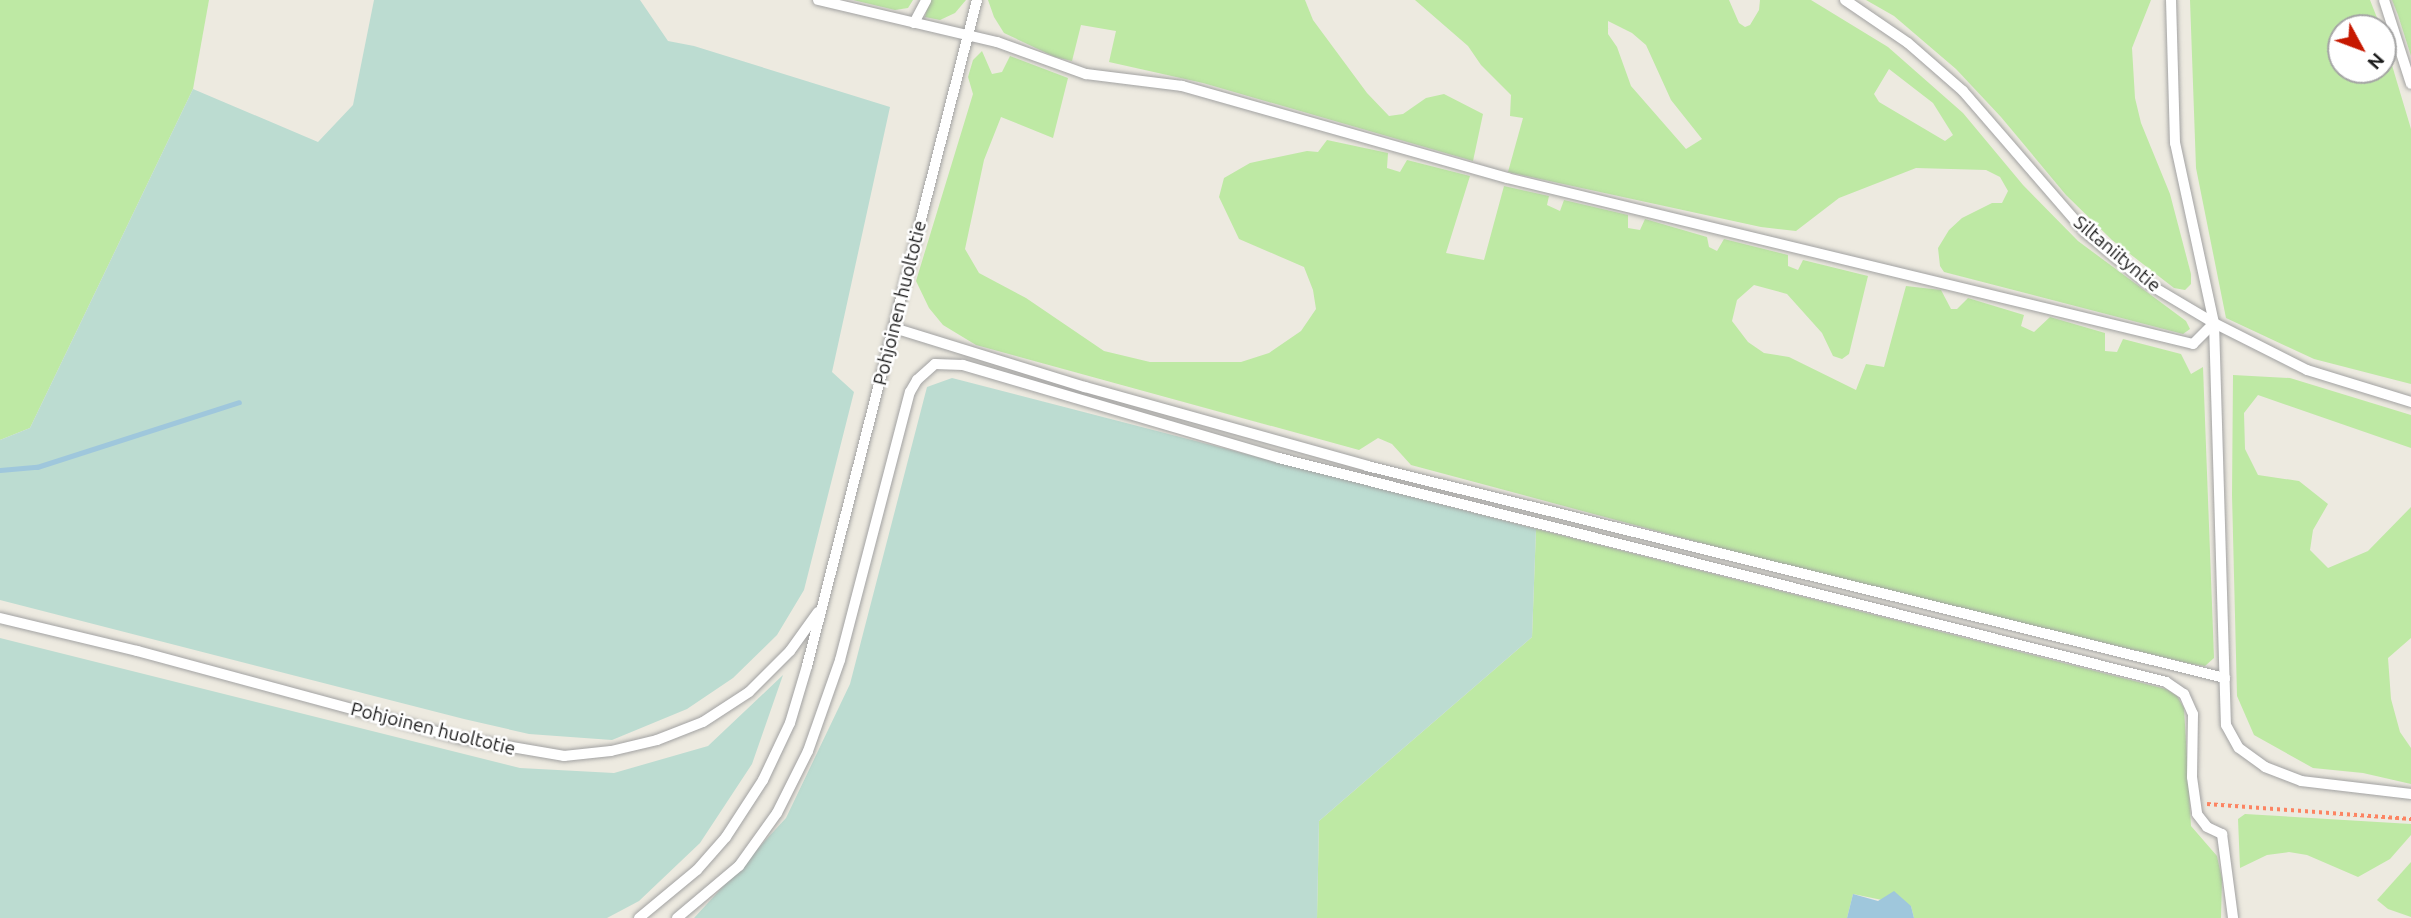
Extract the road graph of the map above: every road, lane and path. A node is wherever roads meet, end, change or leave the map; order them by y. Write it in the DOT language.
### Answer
graph roads {
  1 [pos="818,0"];
  2 [pos="926,0"];
  3 [pos="977,0"];
  4 [pos="1845,0"];
  5 [pos="2171,0"];
  6 [pos="2384,0"];
  7 [pos="915,23"];
  8 [pos="968,36"];
  9 [pos="2411,84"];
  10 [pos="2214,323"];
  11 [pos="894,328"];
  12 [pos="2411,402"];
  13 [pos="823,606"];
  14 [pos="0,618"];
  15 [pos="2225,678"];
  16 [pos="2411,794"];
  17 [pos="2195,803"];
  18 [pos="2411,819"];
  19 [pos="639,918"];
  20 [pos="677,918"];
  21 [pos="2233,918"];
  1 -- 7 [label="lane"];
  2 -- 7 [label="lane"];
  3 -- 8 [label="lane, Pohjoinen huoltotie"];
  4 -- 10 [label="lane, Siltaniityntie"];
  5 -- 10 [label="lane"];
  6 -- 9 [label="lane"];
  7 -- 8 [label="lane"];
  8 -- 10 [label="lane"];
  8 -- 11 [label="lane, Pohjoinen huoltotie"];
  10 -- 12 [label="lane, Siltaniityntie"];
  10 -- 15 [label="lane"];
  11 -- 13 [label="lane, Pohjoinen huoltotie"];
  11 -- 15 [label="lane"];
  13 -- 14 [label="lane, Pohjoinen huoltotie"];
  13 -- 19 [label="lane, Pohjoinen huoltotie"];
  15 -- 16 [label="lane"];
  17 -- 18 [label="path"];
  17 -- 20 [label="lane"];
  17 -- 21 [label="lane"];
}
